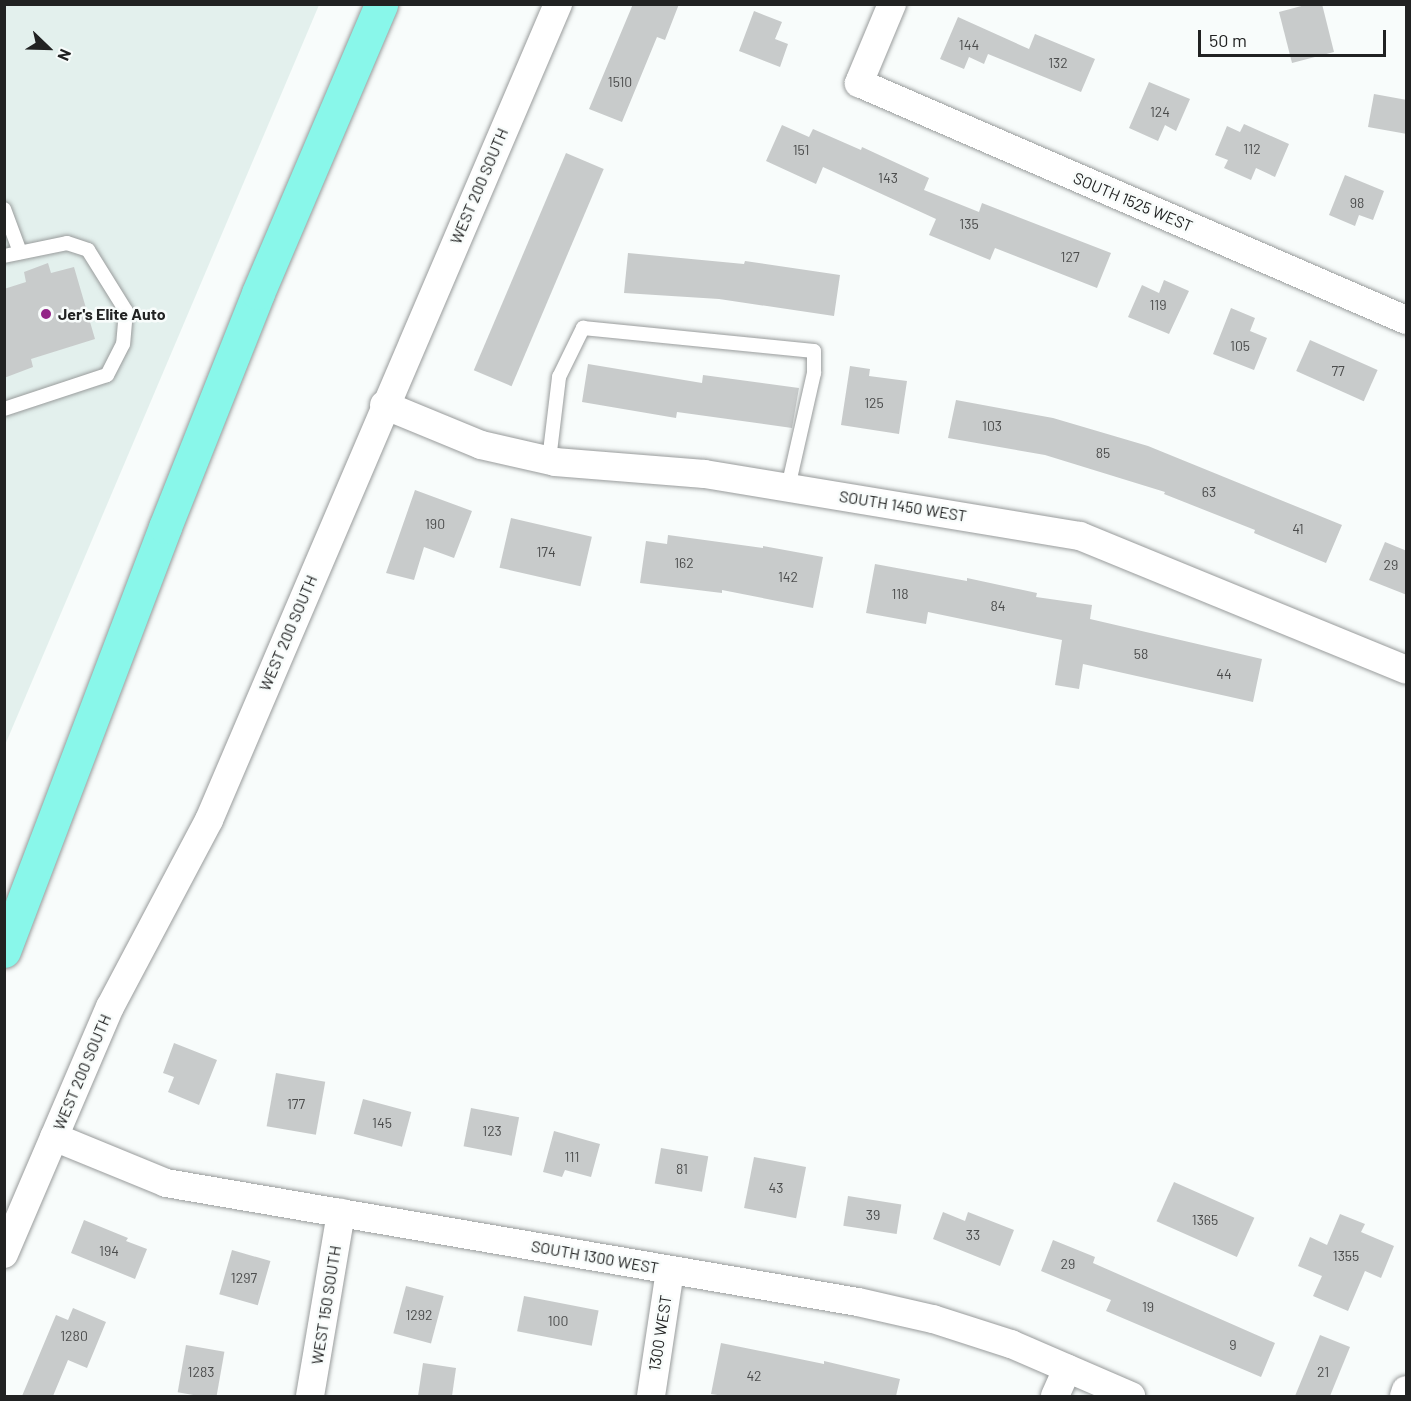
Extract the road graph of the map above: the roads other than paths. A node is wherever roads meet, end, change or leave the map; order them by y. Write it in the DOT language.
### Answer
graph roads {
  1 [pos="381,4"];
  2 [pos="558,4"];
  3 [pos="892,4"];
  4 [pos="4,209"];
  5 [pos="20,252"];
  6 [pos="4,256"];
  7 [pos="1407,320"];
  8 [pos="384,405"];
  9 [pos="4,409"];
  10 [pos="549,460"];
  11 [pos="788,488"];
  12 [pos="1407,670"];
  13 [pos="4,951"];
  14 [pos="54,1137"];
  15 [pos="341,1213"];
  16 [pos="4,1254"];
  17 [pos="670,1270"];
  18 [pos="1067,1369"];
  19 [pos="1407,1390"];
  20 [pos="310,1396"];
  21 [pos="651,1396"];
  22 [pos="1055,1396"];
  23 [pos="1131,1396"];
  24 [pos="1404,1396"];
  1 -- 13 [label="main road"];
  2 -- 8 [label="street, WEST 200 SOUTH"];
  3 -- 7 [label="street, SOUTH 1525 WEST"];
  4 -- 5 [label="lane"];
  5 -- 6 [label="lane"];
  5 -- 9 [label="lane"];
  8 -- 10 [label="street, SOUTH 1450 WEST"];
  8 -- 14 [label="street, WEST 200 SOUTH"];
  10 -- 11 [label="street, SOUTH 1450 WEST"];
  10 -- 11 [label="lane"];
  11 -- 12 [label="street, SOUTH 1450 WEST"];
  14 -- 15 [label="street, SOUTH 1300 WEST"];
  14 -- 16 [label="street, WEST 200 SOUTH"];
  15 -- 17 [label="street, SOUTH 1300 WEST"];
  15 -- 20 [label="street, WEST 150 SOUTH"];
  17 -- 18 [label="street, SOUTH 1300 WEST"];
  17 -- 21 [label="street, 1300 WEST"];
  18 -- 22 [label="street"];
  18 -- 23 [label="street, SOUTH 1300 WEST"];
  19 -- 24 [label="street"];
}
